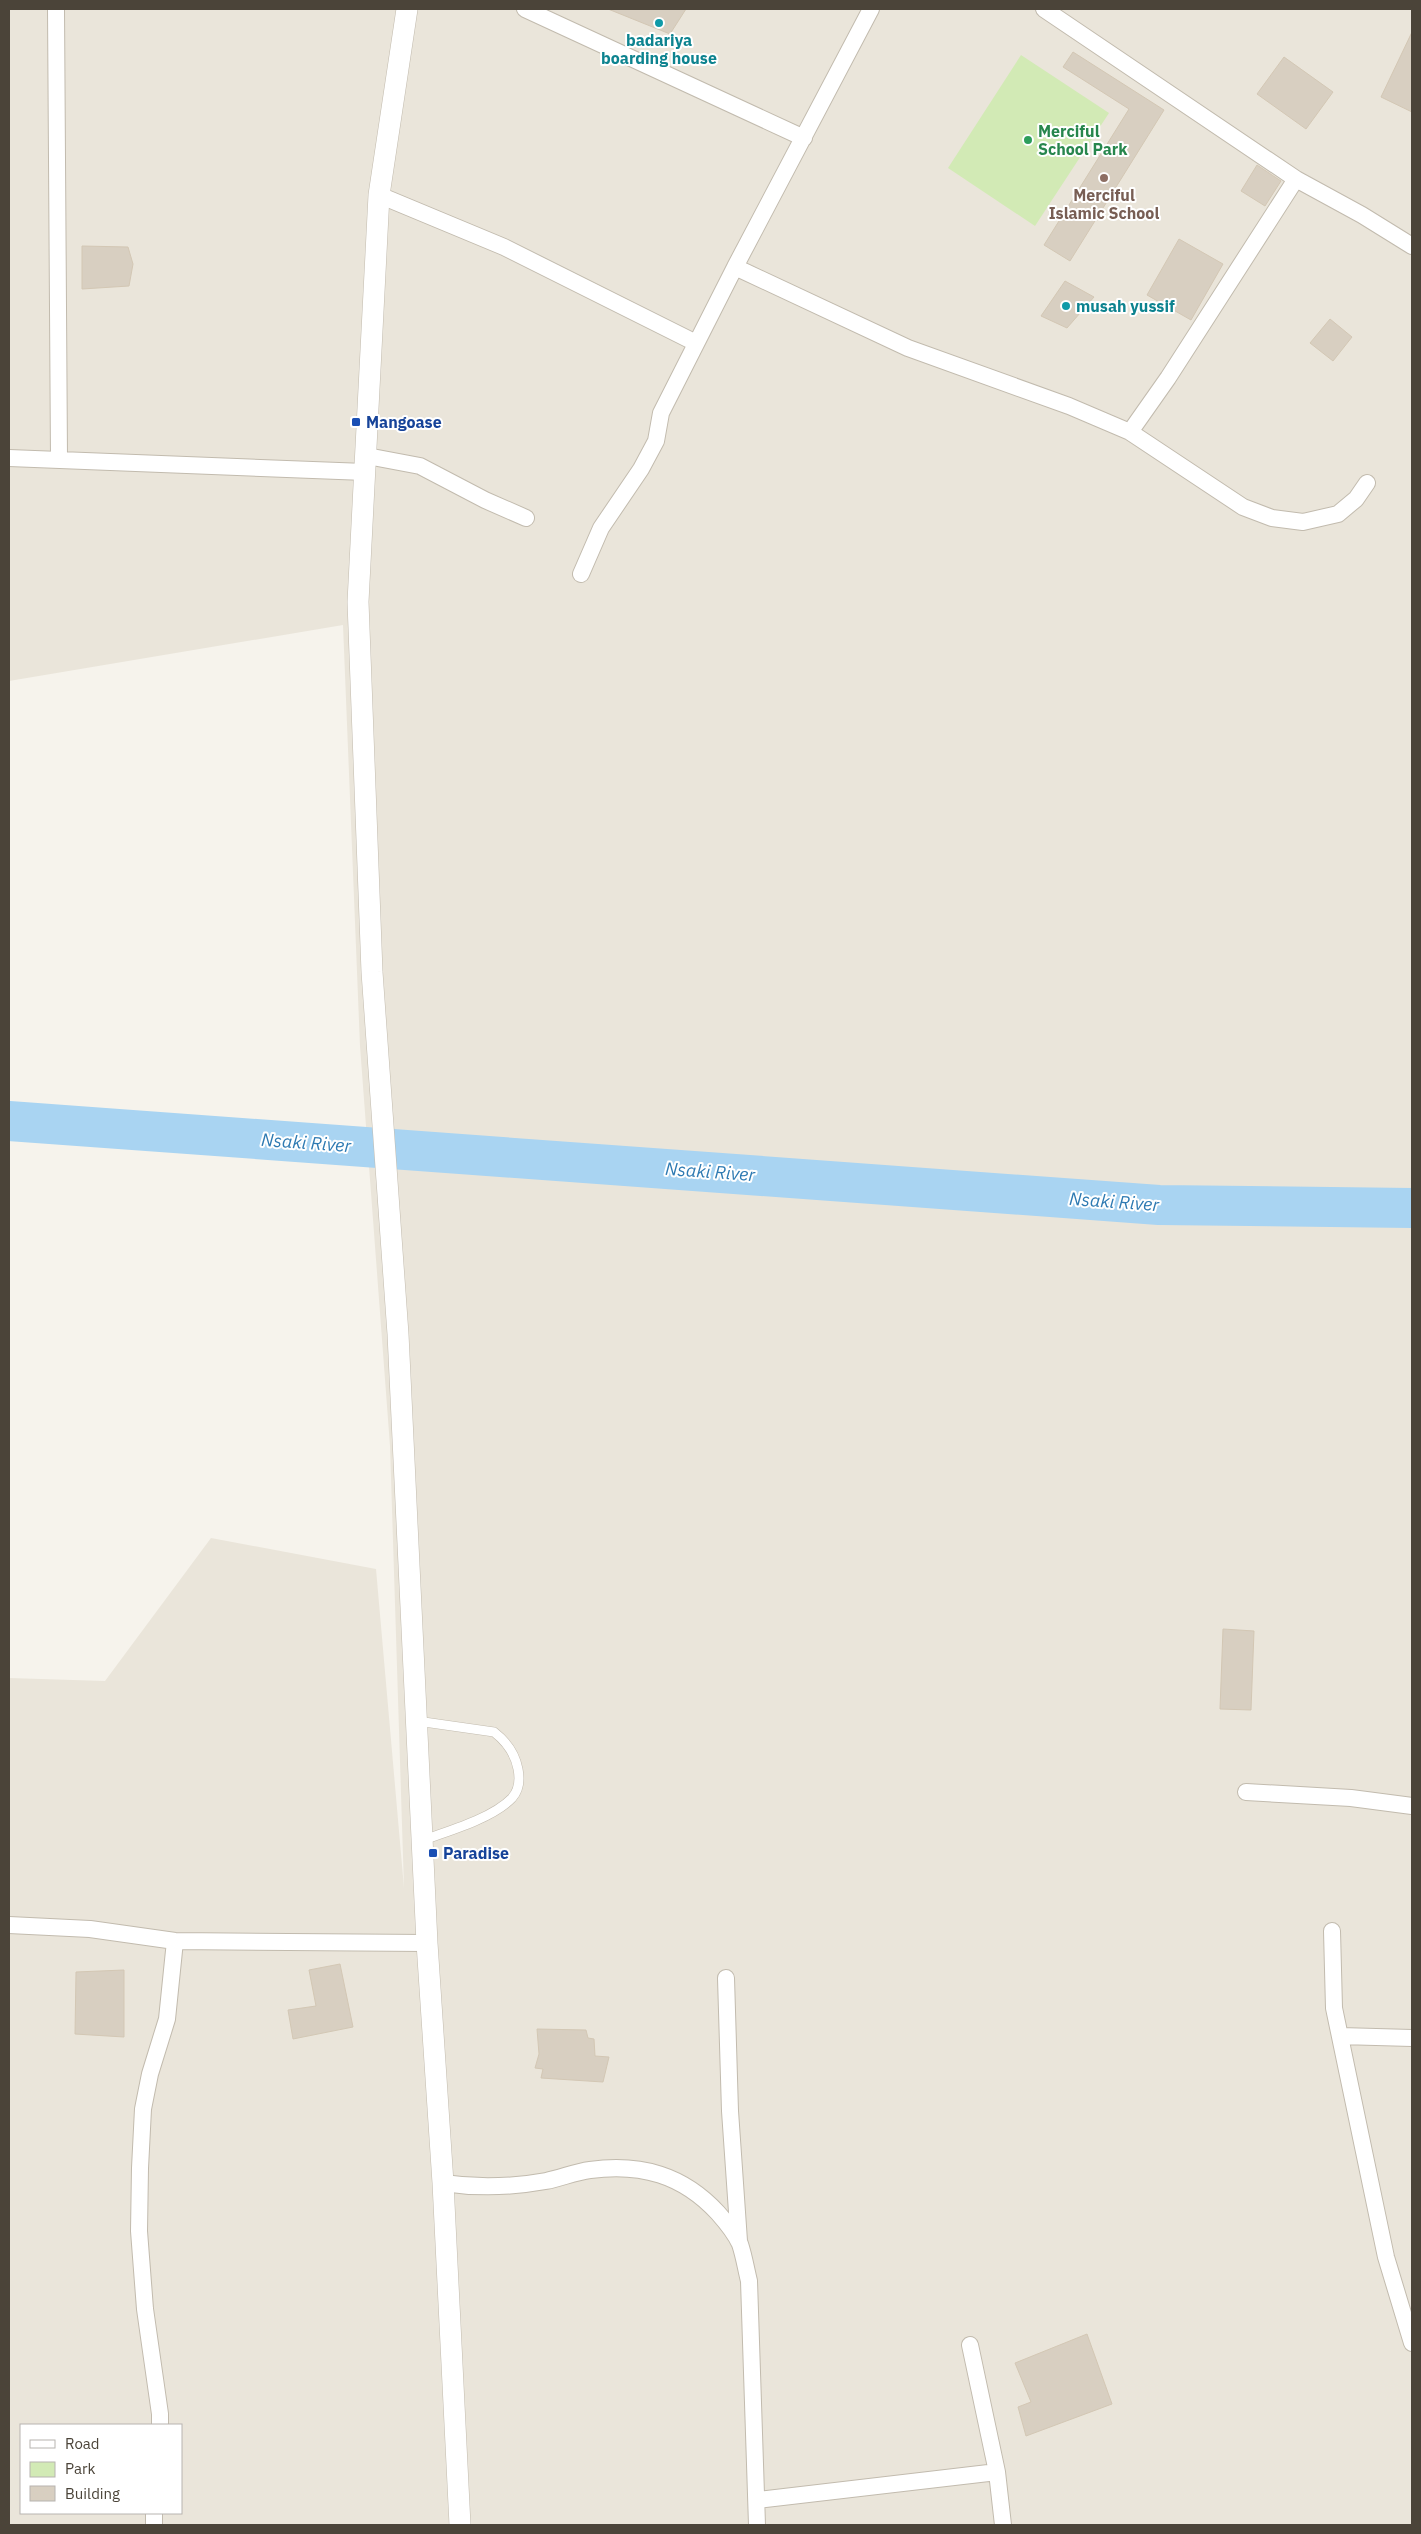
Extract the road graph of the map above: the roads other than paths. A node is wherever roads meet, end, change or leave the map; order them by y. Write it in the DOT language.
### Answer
graph roads {
  1 [pos="56,9"];
  2 [pos="407,9"];
  3 [pos="525,9"];
  4 [pos="871,9"];
  5 [pos="1044,9"];
  6 [pos="804,138"];
  7 [pos="1296,179"];
  8 [pos="379,195"];
  9 [pos="1412,246"];
  10 [pos="735,267"];
  11 [pos="696,343"];
  12 [pos="1130,432"];
  13 [pos="9,458"];
  14 [pos="59,458"];
  15 [pos="366,464"];
  16 [pos="1368,483"];
  17 [pos="526,518"];
  18 [pos="581,574"];
  19 [pos="417,1721"];
  20 [pos="1246,1792"];
  21 [pos="1412,1806"];
  22 [pos="422,1841"];
  23 [pos="9,1926"];
  24 [pos="1332,1931"];
  25 [pos="175,1941"];
  26 [pos="427,1943"];
  27 [pos="726,1978"];
  28 [pos="1340,2036"];
  29 [pos="1412,2038"];
  30 [pos="443,2183"];
  31 [pos="740,2244"];
  32 [pos="1412,2343"];
  33 [pos="970,2345"];
  34 [pos="160,2424"];
  35 [pos="997,2472"];
  36 [pos="758,2500"];
  37 [pos="460,2525"];
  38 [pos="757,2525"];
  39 [pos="1003,2525"];
  1 -- 14 [label="street"];
  2 -- 8 [label="street"];
  3 -- 6 [label="street"];
  4 -- 6 [label="street"];
  5 -- 7 [label="street"];
  6 -- 10 [label="street"];
  7 -- 9 [label="street"];
  7 -- 12 [label="street"];
  8 -- 11 [label="street"];
  8 -- 15 [label="street"];
  10 -- 11 [label="street"];
  10 -- 12 [label="street"];
  11 -- 18 [label="street"];
  12 -- 16 [label="street"];
  13 -- 14 [label="street"];
  14 -- 15 [label="street"];
  15 -- 17 [label="street"];
  15 -- 19 [label="street"];
  19 -- 22 [label="street"];
  19 -- 22 [label="lane"];
  20 -- 21 [label="street"];
  22 -- 26 [label="street"];
  23 -- 25 [label="street"];
  24 -- 28 [label="street"];
  25 -- 26 [label="street"];
  25 -- 34 [label="street"];
  26 -- 30 [label="street"];
  27 -- 31 [label="street"];
  28 -- 29 [label="street"];
  28 -- 32 [label="street"];
  30 -- 31 [label="street"];
  30 -- 37 [label="street"];
  31 -- 36 [label="street"];
  33 -- 35 [label="street"];
  35 -- 36 [label="street"];
  35 -- 39 [label="street"];
  36 -- 38 [label="street"];
}
